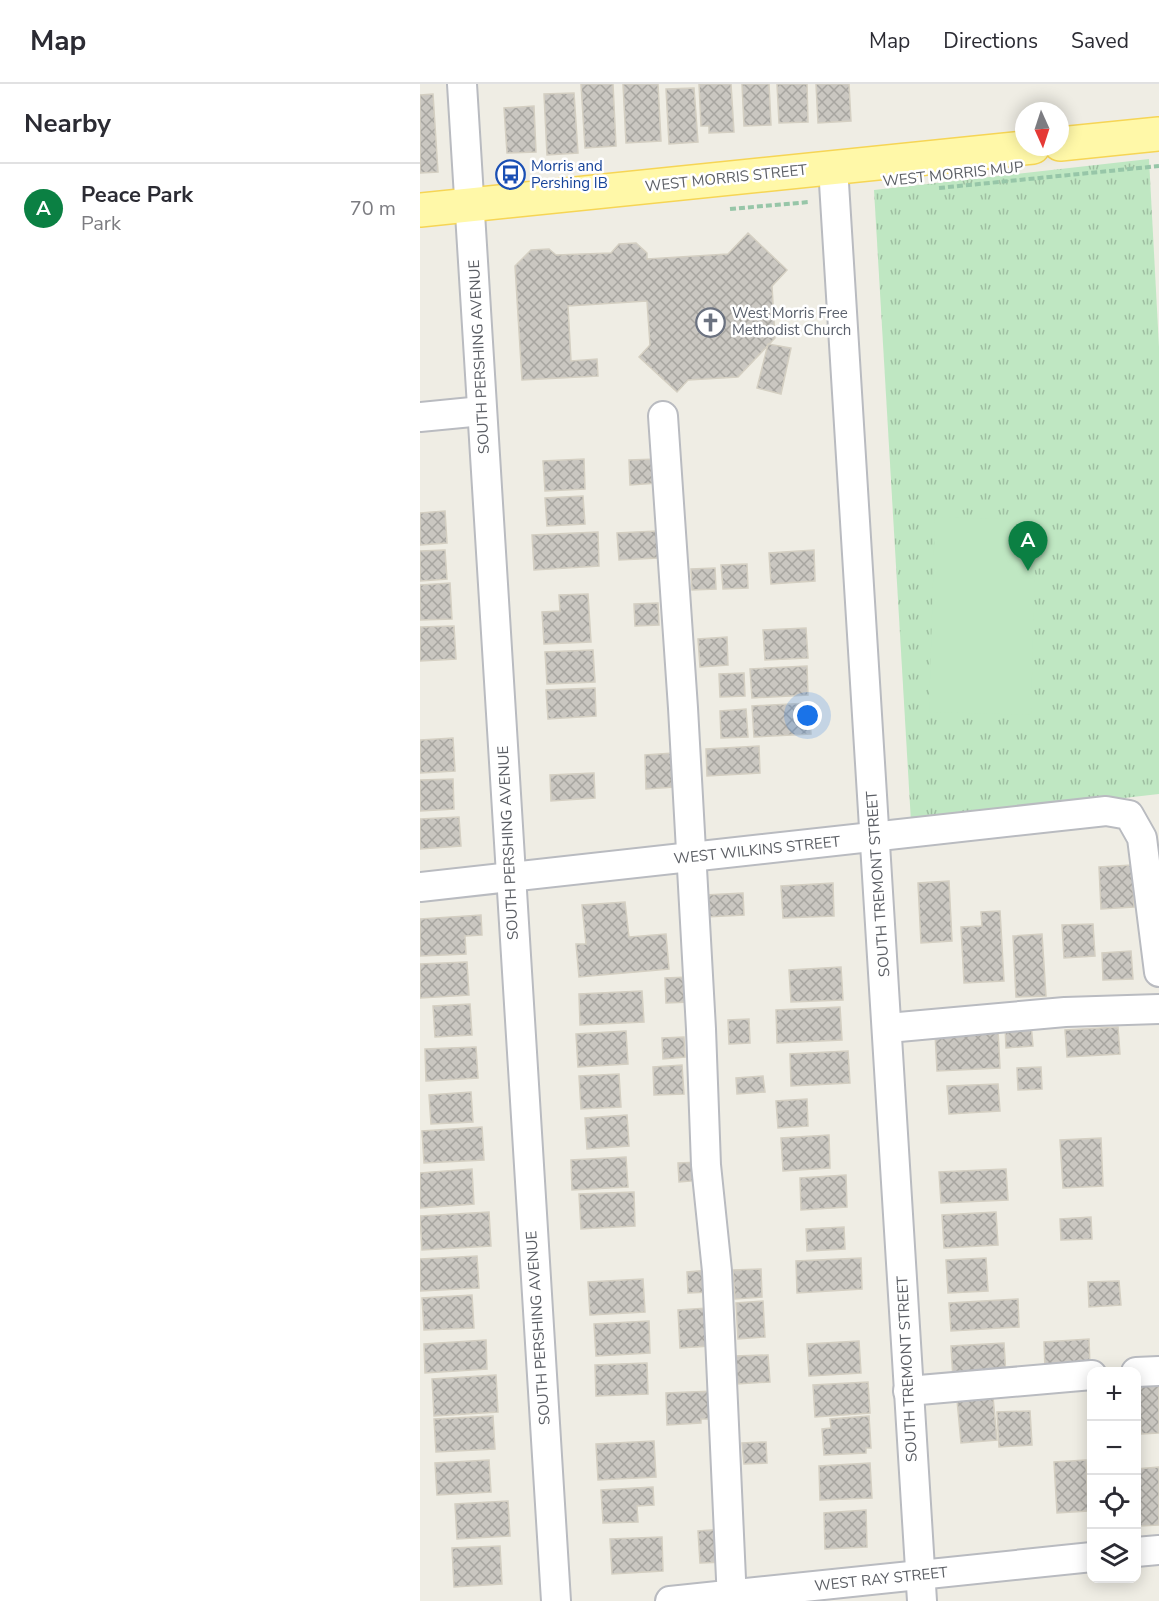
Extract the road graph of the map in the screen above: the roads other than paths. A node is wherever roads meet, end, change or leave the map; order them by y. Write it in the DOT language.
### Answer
graph roads {
  1 [pos="462,84"];
  2 [pos="1159,134"];
  3 [pos="1069,143"];
  4 [pos="1015,149"];
  5 [pos="833,167"];
  6 [pos="470,204"];
  7 [pos="420,210"];
  8 [pos="482,411"];
  9 [pos="663,416"];
  10 [pos="420,417"];
  11 [pos="875,836"];
  12 [pos="690,857"];
  13 [pos="510,877"];
  14 [pos="420,886"];
  15 [pos="1159,972"];
  16 [pos="1159,1009"];
  17 [pos="888,1028"];
  18 [pos="1159,1371"];
  19 [pos="1141,1372"];
  20 [pos="1087,1375"];
  21 [pos="908,1392"];
  22 [pos="1159,1550"];
  23 [pos="1141,1552"];
  24 [pos="1087,1558"];
  25 [pos="921,1588"];
  26 [pos="732,1598"];
  27 [pos="556,1601"];
  28 [pos="670,1601"];
  1 -- 6 [label="street, SOUTH PERSHING AVENUE"];
  2 -- 3 [label="main road"];
  4 -- 5 [label="main road, WEST MORRIS STREET"];
  5 -- 6 [label="main road, WEST MORRIS STREET"];
  5 -- 11 [label="street, SOUTH TREMONT STREET"];
  6 -- 7 [label="main road, WEST MORRIS STREET"];
  6 -- 8 [label="street, SOUTH PERSHING AVENUE"];
  8 -- 10 [label="street"];
  8 -- 13 [label="street, SOUTH PERSHING AVENUE"];
  9 -- 12 [label="street"];
  11 -- 12 [label="street, WEST WILKINS STREET"];
  11 -- 15 [label="street, WEST WILKINS STREET"];
  11 -- 17 [label="street, SOUTH TREMONT STREET"];
  12 -- 13 [label="street, WEST WILKINS STREET"];
  12 -- 26 [label="street"];
  13 -- 14 [label="street, WEST WILKINS STREET"];
  13 -- 27 [label="street, SOUTH PERSHING AVENUE"];
  16 -- 17 [label="street"];
  17 -- 21 [label="street, SOUTH TREMONT STREET"];
  18 -- 19 [label="street"];
  20 -- 21 [label="street"];
  21 -- 25 [label="street, SOUTH TREMONT STREET"];
  22 -- 23 [label="street"];
  24 -- 25 [label="street, WEST RAY STREET"];
  25 -- 26 [label="street, WEST RAY STREET"];
  26 -- 28 [label="street, WEST RAY STREET"];
}
